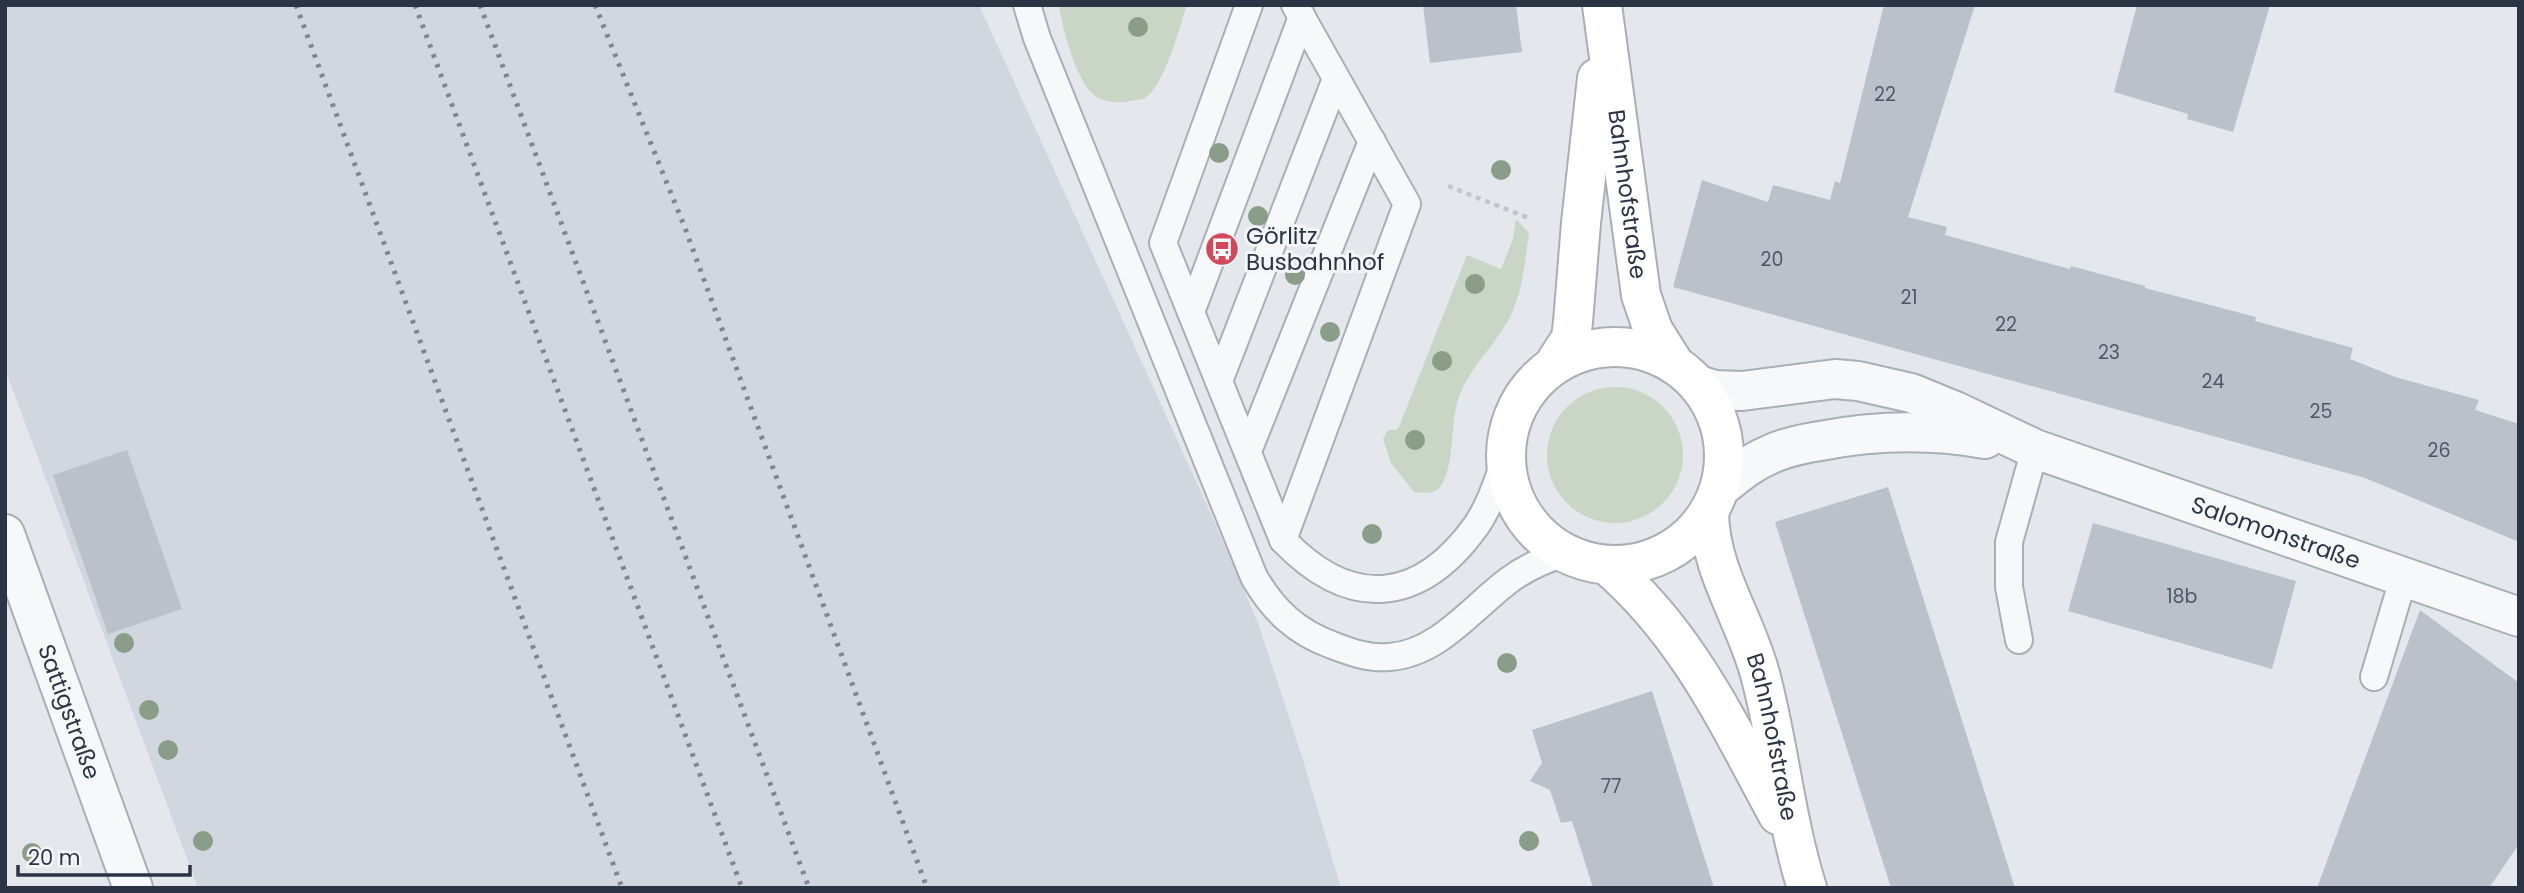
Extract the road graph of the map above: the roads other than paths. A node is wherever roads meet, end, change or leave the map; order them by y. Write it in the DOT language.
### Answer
graph roads {
  1 [pos="1027,5"];
  2 [pos="1249,5"];
  3 [pos="1299,11"];
  4 [pos="1603,11"];
  5 [pos="1336,79"];
  6 [pos="1372,141"];
  7 [pos="1191,312"];
  8 [pos="1553,366"];
  9 [pos="1687,375"];
  10 [pos="1219,381"];
  11 [pos="2035,449"];
  12 [pos="1248,451"];
  13 [pos="1506,457"];
  14 [pos="1715,499"];
  15 [pos="5,534"];
  16 [pos="1283,540"];
  17 [pos="1566,553"];
  18 [pos="1606,565"];
  19 [pos="2404,576"];
  20 [pos="2519,617"];
  21 [pos="2019,640"];
  22 [pos="2374,677"];
  23 [pos="1793,845"];
  24 [pos="133,888"];
  25 [pos="1807,888"];
  1 -- 17 [label="lane"];
  2 -- 7 [label="lane"];
  3 -- 5 [label="lane"];
  3 -- 7 [label="lane"];
  4 -- 8 [label="main road, Bahnhofstraße"];
  4 -- 9 [label="main road, Bahnhofstraße"];
  5 -- 6 [label="lane"];
  5 -- 10 [label="lane"];
  6 -- 12 [label="lane"];
  6 -- 16 [label="lane"];
  7 -- 10 [label="lane"];
  8 -- 9 [label="main road, Bahnhofstraße"];
  8 -- 13 [label="main road, Bahnhofstraße"];
  9 -- 11 [label="street, Salomonstraße"];
  9 -- 14 [label="main road, Bahnhofstraße"];
  10 -- 12 [label="lane"];
  11 -- 14 [label="street, Salomonstraße"];
  11 -- 19 [label="street, Salomonstraße"];
  11 -- 21 [label="lane"];
  12 -- 16 [label="lane"];
  13 -- 16 [label="lane"];
  13 -- 17 [label="main road, Bahnhofstraße"];
  14 -- 18 [label="main road, Bahnhofstraße"];
  14 -- 23 [label="main road, Bahnhofstraße"];
  15 -- 24 [label="street, Sattigstraße"];
  17 -- 18 [label="main road, Bahnhofstraße"];
  18 -- 23 [label="main road, Bahnhofstraße"];
  19 -- 20 [label="street, Salomonstraße"];
  19 -- 22 [label="lane"];
  23 -- 25 [label="main road, Bahnhofstraße"];
}
